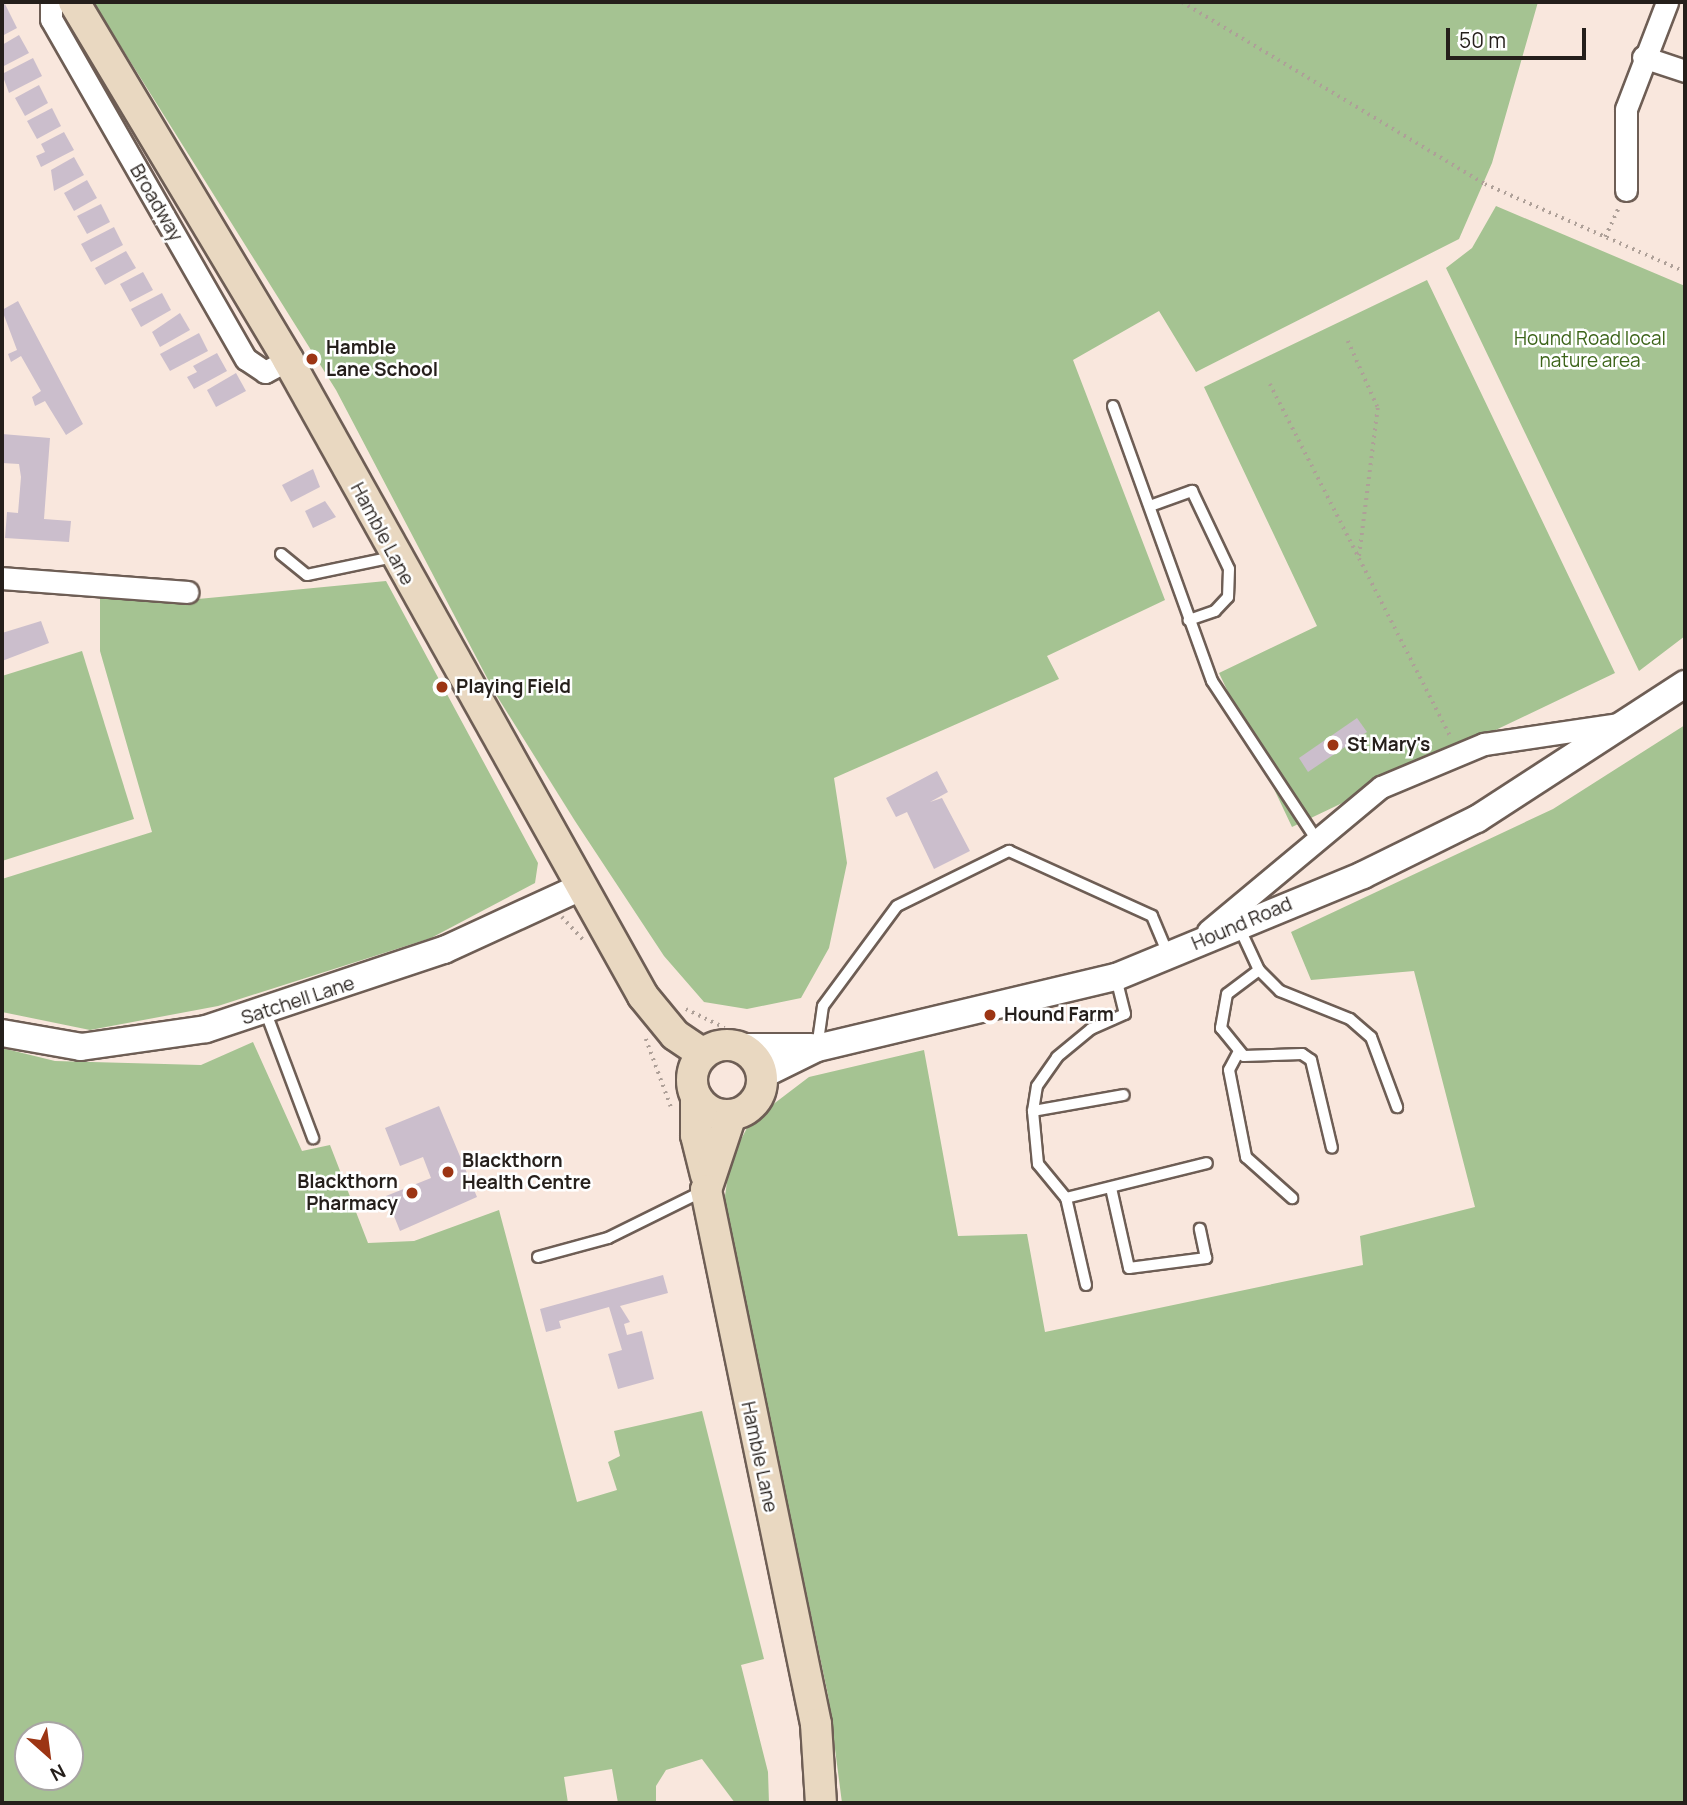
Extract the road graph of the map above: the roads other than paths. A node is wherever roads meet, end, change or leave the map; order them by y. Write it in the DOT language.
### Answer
graph roads {
  1 [pos="51,2"];
  2 [pos="75,2"];
  3 [pos="1667,2"];
  4 [pos="1643,57"];
  5 [pos="1685,71"];
  6 [pos="1626,190"];
  7 [pos="288,360"];
  8 [pos="1113,406"];
  9 [pos="1150,506"];
  10 [pos="281,554"];
  11 [pos="393,557"];
  12 [pos="2,578"];
  13 [pos="187,592"];
  14 [pos="1189,620"];
  15 [pos="1685,684"];
  16 [pos="1633,722"];
  17 [pos="1318,842"];
  18 [pos="579,888"];
  19 [pos="1238,925"];
  20 [pos="1175,951"];
  21 [pos="1259,970"];
  22 [pos="1116,977"];
  23 [pos="266,1013"];
  24 [pos="2,1032"];
  25 [pos="738,1047"];
  26 [pos="817,1048"];
  27 [pos="1238,1053"];
  28 [pos="703,1054"];
  29 [pos="765,1084"];
  30 [pos="1124,1095"];
  31 [pos="696,1097"];
  32 [pos="1397,1107"];
  33 [pos="1033,1111"];
  34 [pos="738,1117"];
  35 [pos="313,1138"];
  36 [pos="1332,1148"];
  37 [pos="1207,1163"];
  38 [pos="706,1183"];
  39 [pos="1111,1188"];
  40 [pos="1066,1198"];
  41 [pos="1292,1198"];
  42 [pos="1200,1229"];
  43 [pos="538,1257"];
  44 [pos="1086,1285"];
  45 [pos="821,1803"];
  1 -- 7 [label="street, Broadway"];
  2 -- 7 [label="main road, Hamble Lane"];
  3 -- 4 [label="street"];
  4 -- 5 [label="street"];
  4 -- 6 [label="street"];
  7 -- 11 [label="main road, Hamble Lane"];
  8 -- 9 [label="lane"];
  9 -- 14 [label="lane"];
  9 -- 14 [label="lane"];
  10 -- 11 [label="lane"];
  11 -- 18 [label="main road, Hamble Lane"];
  12 -- 13 [label="street"];
  14 -- 17 [label="lane"];
  15 -- 16 [label="street, Hound Road"];
  16 -- 17 [label="street"];
  16 -- 19 [label="street, Hound Road"];
  17 -- 20 [label="street"];
  18 -- 23 [label="street, Satchell Lane"];
  18 -- 28 [label="main road, Hamble Lane"];
  19 -- 20 [label="street, Hound Road"];
  19 -- 21 [label="lane"];
  20 -- 22 [label="street, Hound Road"];
  20 -- 26 [label="lane"];
  21 -- 27 [label="lane"];
  21 -- 32 [label="lane"];
  22 -- 26 [label="street, Hound Road"];
  22 -- 33 [label="lane"];
  23 -- 24 [label="street, Satchell Lane"];
  23 -- 35 [label="lane"];
  25 -- 26 [label="street"];
  25 -- 28 [label="main road"];
  25 -- 29 [label="main road"];
  26 -- 29 [label="street, Hound Road"];
  27 -- 36 [label="lane"];
  27 -- 41 [label="lane"];
  28 -- 31 [label="main road"];
  29 -- 34 [label="main road"];
  30 -- 33 [label="lane"];
  31 -- 34 [label="main road"];
  31 -- 38 [label="main road, Hamble Lane"];
  33 -- 40 [label="lane"];
  34 -- 38 [label="main road"];
  37 -- 39 [label="lane"];
  38 -- 43 [label="lane"];
  38 -- 45 [label="main road, Hamble Lane"];
  39 -- 40 [label="lane"];
  39 -- 42 [label="lane"];
  40 -- 44 [label="lane"];
}
